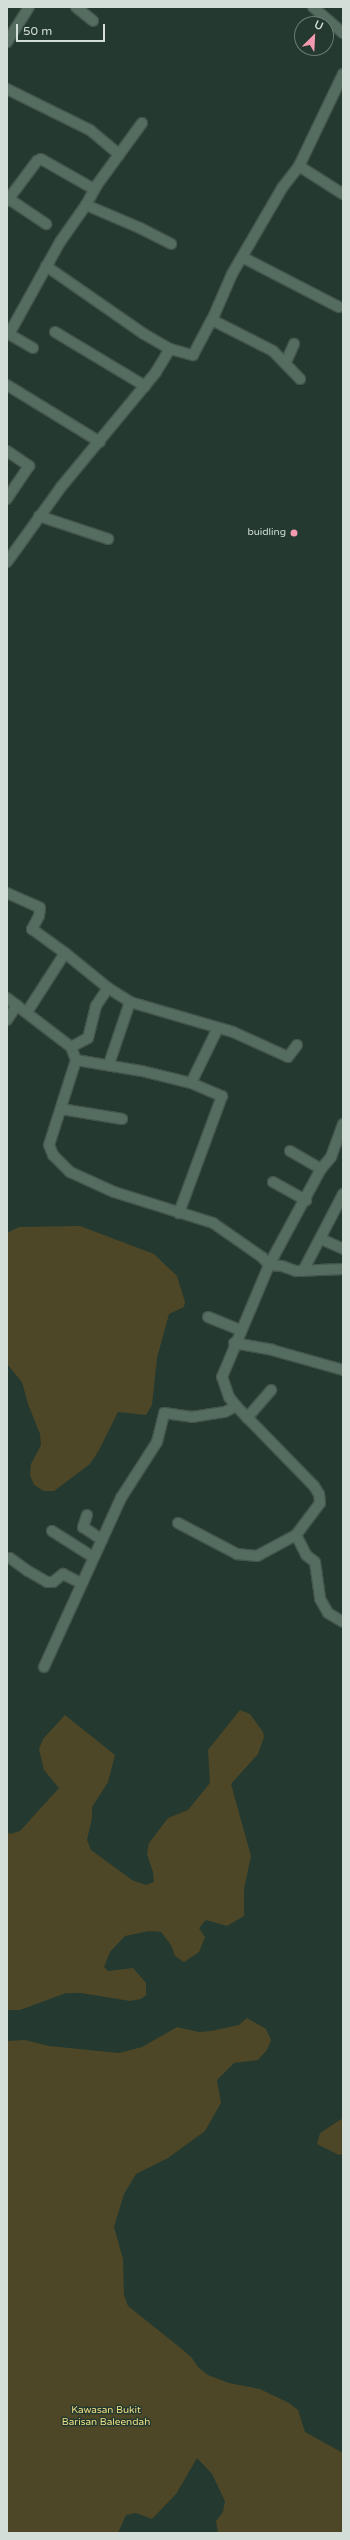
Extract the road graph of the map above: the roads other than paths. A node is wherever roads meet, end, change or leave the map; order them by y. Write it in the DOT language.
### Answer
graph roads {
  1 [pos="29,7"];
  2 [pos="76,7"];
  3 [pos="314,7"];
  4 [pos="93,21"];
  5 [pos="343,33"];
  6 [pos="7,42"];
  7 [pos="343,74"];
  8 [pos="7,89"];
  9 [pos="142,123"];
  10 [pos="119,154"];
  11 [pos="299,166"];
  12 [pos="94,189"];
  13 [pos="343,194"];
  14 [pos="8,200"];
  15 [pos="86,205"];
  16 [pos="46,224"];
  17 [pos="171,244"];
  18 [pos="242,257"];
  19 [pos="46,266"];
  20 [pos="339,307"];
  21 [pos="212,320"];
  22 [pos="55,332"];
  23 [pos="8,333"];
  24 [pos="294,344"];
  25 [pos="33,348"];
  26 [pos="170,349"];
  27 [pos="286,362"];
  28 [pos="300,379"];
  29 [pos="7,385"];
  30 [pos="145,386"];
  31 [pos="100,442"];
  32 [pos="7,451"];
  33 [pos="7,499"];
  34 [pos="39,516"];
  35 [pos="108,539"];
  36 [pos="8,559"];
  37 [pos="7,893"];
  38 [pos="65,953"];
  39 [pos="108,988"];
  40 [pos="7,998"];
  41 [pos="130,1002"];
  42 [pos="17,1005"];
  43 [pos="27,1012"];
  44 [pos="7,1020"];
  45 [pos="218,1028"];
  46 [pos="298,1045"];
  47 [pos="71,1047"];
  48 [pos="76,1060"];
  49 [pos="109,1064"];
  50 [pos="191,1083"];
  51 [pos="61,1110"];
  52 [pos="122,1119"];
  53 [pos="343,1124"];
  54 [pos="290,1151"];
  55 [pos="321,1169"];
  56 [pos="273,1182"];
  57 [pos="343,1194"];
  58 [pos="306,1200"];
  59 [pos="179,1213"];
  60 [pos="320,1239"];
  61 [pos="343,1249"];
  62 [pos="269,1266"];
  63 [pos="343,1269"];
  64 [pos="303,1271"];
  65 [pos="208,1317"];
  66 [pos="241,1330"];
  67 [pos="234,1344"];
  68 [pos="343,1370"];
  69 [pos="271,1390"];
  70 [pos="236,1406"];
  71 [pos="247,1418"];
  72 [pos="87,1514"];
  73 [pos="178,1523"];
  74 [pos="52,1531"];
  75 [pos="296,1535"];
  76 [pos="102,1540"];
  77 [pos="93,1557"];
  78 [pos="10,1558"];
  79 [pos="81,1583"];
  80 [pos="343,1622"];
  81 [pos="44,1667"];
  1 -- 6 [label="street"];
  2 -- 4 [label="street"];
  3 -- 5 [label="street"];
  7 -- 11 [label="street"];
  8 -- 10 [label="street"];
  9 -- 10 [label="street"];
  10 -- 12 [label="street"];
  11 -- 13 [label="street"];
  11 -- 18 [label="street"];
  12 -- 14 [label="street"];
  12 -- 15 [label="street"];
  14 -- 16 [label="street"];
  15 -- 17 [label="street"];
  15 -- 19 [label="street"];
  18 -- 20 [label="street"];
  18 -- 21 [label="street"];
  19 -- 23 [label="street"];
  19 -- 26 [label="street"];
  21 -- 26 [label="street"];
  21 -- 27 [label="street"];
  22 -- 30 [label="street"];
  23 -- 25 [label="street"];
  24 -- 27 [label="street"];
  26 -- 30 [label="street"];
  27 -- 28 [label="street"];
  29 -- 31 [label="street"];
  30 -- 31 [label="street"];
  31 -- 34 [label="street"];
  32 -- 33 [label="street"];
  34 -- 35 [label="street"];
  34 -- 36 [label="street"];
  37 -- 38 [label="street"];
  38 -- 39 [label="street"];
  38 -- 43 [label="street"];
  39 -- 41 [label="street"];
  39 -- 47 [label="street"];
  40 -- 42 [label="street"];
  41 -- 45 [label="street"];
  41 -- 49 [label="street"];
  42 -- 43 [label="street"];
  42 -- 44 [label="street"];
  43 -- 47 [label="street"];
  45 -- 46 [label="street"];
  45 -- 50 [label="street"];
  47 -- 48 [label="street"];
  48 -- 49 [label="street"];
  48 -- 51 [label="street"];
  49 -- 50 [label="street"];
  50 -- 59 [label="street"];
  51 -- 52 [label="street"];
  51 -- 59 [label="street"];
  53 -- 55 [label="street"];
  54 -- 55 [label="street"];
  55 -- 58 [label="street"];
  56 -- 58 [label="street"];
  57 -- 60 [label="street"];
  58 -- 62 [label="street"];
  59 -- 62 [label="street"];
  60 -- 61 [label="street"];
  60 -- 64 [label="street"];
  62 -- 64 [label="street"];
  62 -- 66 [label="street"];
  63 -- 64 [label="street"];
  65 -- 66 [label="street"];
  66 -- 67 [label="street"];
  67 -- 68 [label="street"];
  67 -- 70 [label="street"];
  69 -- 71 [label="street"];
  70 -- 71 [label="street"];
  70 -- 76 [label="street"];
  71 -- 75 [label="street"];
  72 -- 76 [label="street"];
  73 -- 75 [label="street"];
  74 -- 77 [label="street"];
  75 -- 80 [label="street"];
  76 -- 77 [label="street"];
  77 -- 79 [label="street"];
  78 -- 79 [label="street"];
  79 -- 81 [label="street"];
}
